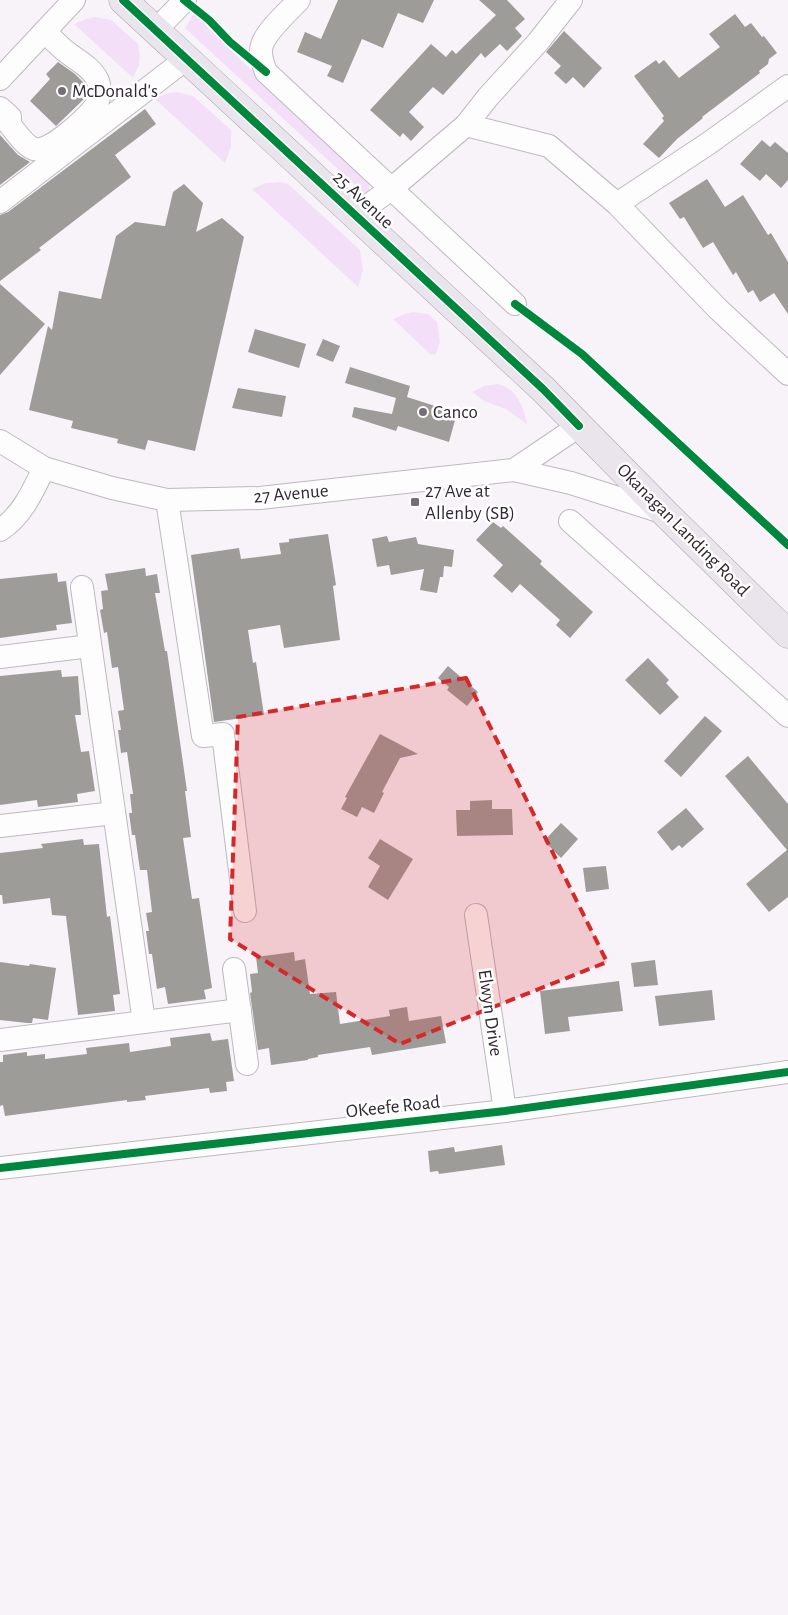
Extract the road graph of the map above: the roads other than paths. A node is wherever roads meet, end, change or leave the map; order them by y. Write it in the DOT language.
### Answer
graph roads {
  1 [pos="74,0"];
  2 [pos="123,0"];
  3 [pos="185,0"];
  4 [pos="299,0"];
  5 [pos="571,0"];
  6 [pos="156,30"];
  7 [pos="45,31"];
  8 [pos="186,59"];
  9 [pos="0,78"];
  10 [pos="788,86"];
  11 [pos="5,112"];
  12 [pos="466,125"];
  13 [pos="391,189"];
  14 [pos="0,202"];
  15 [pos="617,204"];
  16 [pos="355,215"];
  17 [pos="515,304"];
  18 [pos="788,374"];
  19 [pos="579,426"];
  20 [pos="0,441"];
  21 [pos="44,468"];
  22 [pos="514,470"];
  23 [pos="167,500"];
  24 [pos="665,513"];
  25 [pos="570,521"];
  26 [pos="0,530"];
  27 [pos="82,587"];
  28 [pos="788,634"];
  29 [pos="90,646"];
  30 [pos="0,657"];
  31 [pos="788,716"];
  32 [pos="114,812"];
  33 [pos="0,826"];
  34 [pos="245,911"];
  35 [pos="476,915"];
  36 [pos="234,970"];
  37 [pos="240,1010"];
  38 [pos="144,1022"];
  39 [pos="0,1040"];
  40 [pos="247,1064"];
  41 [pos="788,1072"];
  42 [pos="505,1111"];
  43 [pos="0,1168"];
  1 -- 7 [label="street"];
  2 -- 6 [label="main road, 25 Avenue"];
  3 -- 6 [label="street"];
  4 -- 13 [label="street"];
  5 -- 12 [label="street"];
  6 -- 8 [label="main road, 25 Avenue"];
  7 -- 9 [label="street"];
  7 -- 11 [label="street"];
  8 -- 14 [label="street"];
  8 -- 16 [label="main road, 25 Avenue"];
  10 -- 15 [label="street"];
  12 -- 13 [label="street"];
  12 -- 15 [label="street"];
  13 -- 16 [label="street"];
  13 -- 17 [label="street"];
  15 -- 18 [label="street"];
  16 -- 19 [label="main road, 25 Avenue"];
  19 -- 22 [label="street, 27 Avenue"];
  19 -- 24 [label="main road, Okanagan Landing Road"];
  20 -- 21 [label="street, 27 Avenue"];
  21 -- 23 [label="street, 27 Avenue"];
  21 -- 26 [label="street"];
  22 -- 23 [label="street, 27 Avenue"];
  22 -- 24 [label="street"];
  23 -- 34 [label="street"];
  24 -- 28 [label="main road, Okanagan Landing Road"];
  25 -- 31 [label="street"];
  27 -- 29 [label="street"];
  29 -- 30 [label="street"];
  29 -- 32 [label="street"];
  32 -- 33 [label="street"];
  32 -- 38 [label="street"];
  35 -- 42 [label="street, Elwyn Drive"];
  36 -- 37 [label="street"];
  37 -- 38 [label="street"];
  37 -- 40 [label="street"];
  38 -- 39 [label="street"];
  41 -- 42 [label="street, OKeefe Road"];
  42 -- 43 [label="street, OKeefe Road"];
}
